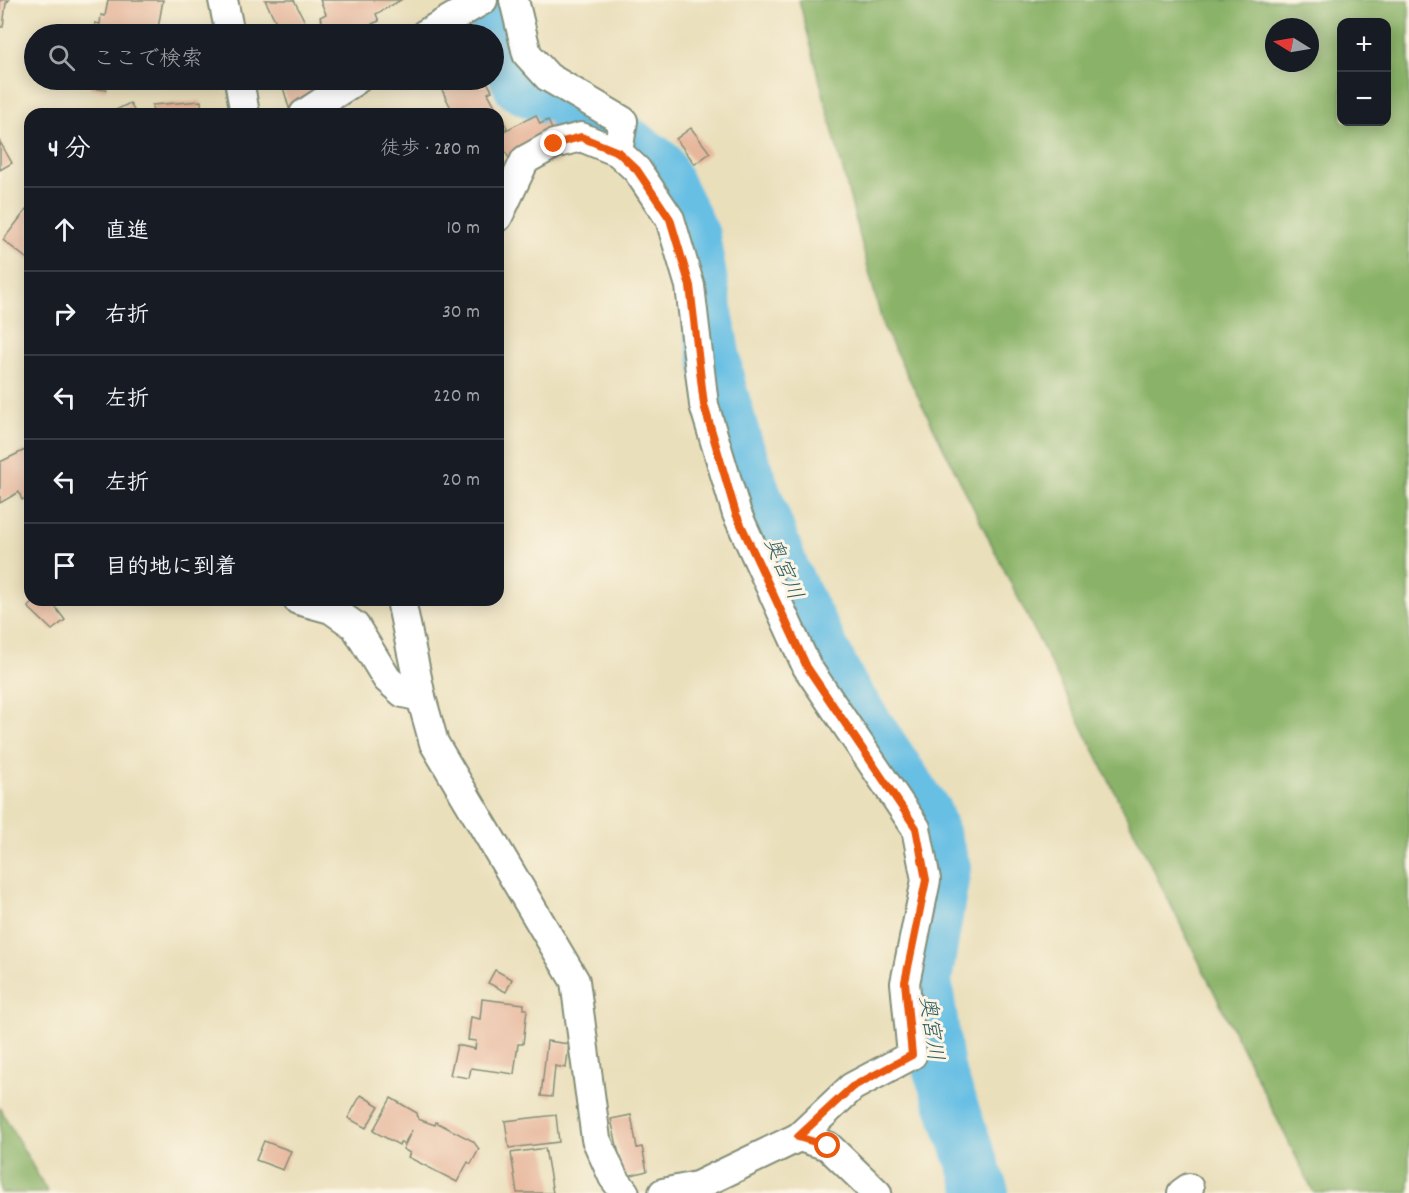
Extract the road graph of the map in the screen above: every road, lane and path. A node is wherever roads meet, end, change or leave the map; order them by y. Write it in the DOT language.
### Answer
graph roads {
  1 [pos="223,0"];
  2 [pos="483,0"];
  3 [pos="514,0"];
  4 [pos="228,24"];
  5 [pos="442,24"];
  6 [pos="241,90"];
  7 [pos="341,90"];
  8 [pos="244,108"];
  9 [pos="313,108"];
  10 [pos="618,152"];
  11 [pos="504,205"];
  12 [pos="321,606"];
  13 [pos="402,606"];
  14 [pos="421,697"];
  15 [pos="798,1137"];
  16 [pos="625,1193"];
  17 [pos="663,1193"];
  18 [pos="877,1193"];
  1 -- 4 [label="street"];
  2 -- 5 [label="street"];
  3 -- 10 [label="street"];
  6 -- 8 [label="street"];
  7 -- 9 [label="street"];
  10 -- 11 [label="street"];
  10 -- 15 [label="street"];
  12 -- 14 [label="street"];
  13 -- 14 [label="street"];
  14 -- 16 [label="street"];
  15 -- 17 [label="street"];
  15 -- 18 [label="street"];
}
